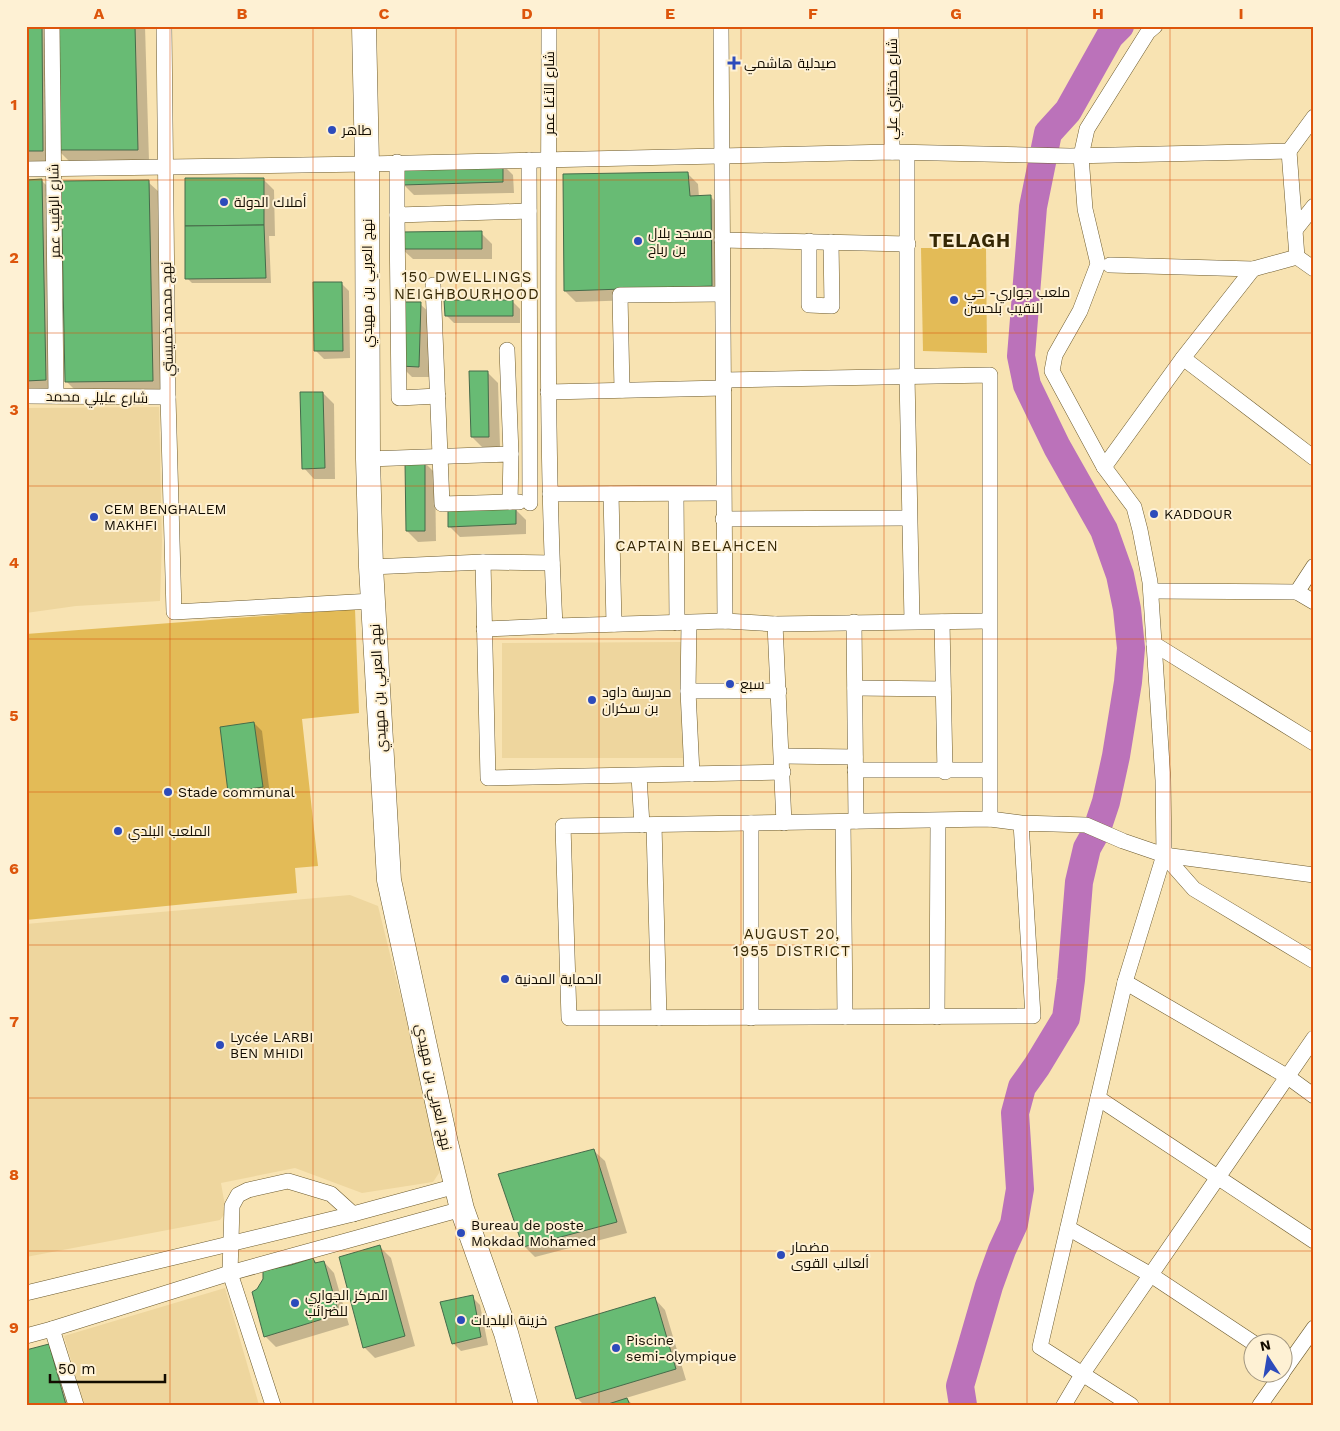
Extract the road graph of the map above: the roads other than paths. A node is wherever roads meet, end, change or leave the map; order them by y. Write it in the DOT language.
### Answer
graph roads {
  1 [pos="52,26"];
  2 [pos="164,26"];
  3 [pos="364,26"];
  4 [pos="549,26"];
  5 [pos="721,26"];
  6 [pos="891,26"];
  7 [pos="1155,26"];
  8 [pos="1311,125"];
  9 [pos="1289,151"];
  10 [pos="899,152"];
  11 [pos="722,156"];
  12 [pos="1076,156"];
  13 [pos="549,159"];
  14 [pos="529,160"];
  15 [pos="397,162"];
  16 [pos="367,164"];
  17 [pos="166,166"];
  18 [pos="26,169"];
  19 [pos="54,169"];
  20 [pos="1314,206"];
  21 [pos="529,211"];
  22 [pos="397,215"];
  23 [pos="1295,230"];
  24 [pos="722,240"];
  25 [pos="808,241"];
  26 [pos="831,242"];
  27 [pos="908,244"];
  28 [pos="1297,257"];
  29 [pos="1110,265"];
  30 [pos="1253,269"];
  31 [pos="1314,269"];
  32 [pos="434,285"];
  33 [pos="722,294"];
  34 [pos="507,350"];
  35 [pos="1182,358"];
  36 [pos="907,376"];
  37 [pos="724,384"];
  38 [pos="622,390"];
  39 [pos="548,392"];
  40 [pos="26,396"];
  41 [pos="56,396"];
  42 [pos="438,396"];
  43 [pos="168,397"];
  44 [pos="511,454"];
  45 [pos="439,456"];
  46 [pos="1314,458"];
  47 [pos="368,459"];
  48 [pos="1104,467"];
  49 [pos="723,493"];
  50 [pos="611,494"];
  51 [pos="676,494"];
  52 [pos="550,501"];
  53 [pos="510,502"];
  54 [pos="530,503"];
  55 [pos="909,518"];
  56 [pos="724,519"];
  57 [pos="484,562"];
  58 [pos="552,563"];
  59 [pos="1314,566"];
  60 [pos="371,567"];
  61 [pos="1150,591"];
  62 [pos="1296,592"];
  63 [pos="372,601"];
  64 [pos="1314,602"];
  65 [pos="725,621"];
  66 [pos="912,621"];
  67 [pos="988,621"];
  68 [pos="854,622"];
  69 [pos="942,622"];
  70 [pos="683,623"];
  71 [pos="614,624"];
  72 [pos="775,624"];
  73 [pos="555,626"];
  74 [pos="484,629"];
  75 [pos="1154,644"];
  76 [pos="855,688"];
  77 [pos="943,689"];
  78 [pos="688,691"];
  79 [pos="779,691"];
  80 [pos="1314,743"];
  81 [pos="782,756"];
  82 [pos="855,764"];
  83 [pos="990,770"];
  84 [pos="945,771"];
  85 [pos="783,772"];
  86 [pos="692,774"];
  87 [pos="639,776"];
  88 [pos="990,820"];
  89 [pos="850,821"];
  90 [pos="938,821"];
  91 [pos="751,823"];
  92 [pos="784,823"];
  93 [pos="1021,823"];
  94 [pos="648,825"];
  95 [pos="1164,855"];
  96 [pos="1314,875"];
  97 [pos="1314,961"];
  98 [pos="1125,982"];
  99 [pos="845,1017"];
  100 [pos="937,1017"];
  101 [pos="659,1018"];
  102 [pos="751,1018"];
  103 [pos="1314,1038"];
  104 [pos="1288,1077"];
  105 [pos="1314,1096"];
  106 [pos="1098,1098"];
  107 [pos="1218,1178"];
  108 [pos="456,1186"];
  109 [pos="462,1209"];
  110 [pos="354,1214"];
  111 [pos="1068,1228"];
  112 [pos="1314,1241"];
  113 [pos="232,1243"];
  114 [pos="230,1273"];
  115 [pos="1151,1275"];
  116 [pos="26,1293"];
  117 [pos="1314,1328"];
  118 [pos="52,1329"];
  119 [pos="26,1336"];
  120 [pos="1242,1336"];
  121 [pos="1292,1357"];
  122 [pos="1083,1373"];
  123 [pos="1274,1384"];
  124 [pos="76,1405"];
  125 [pos="273,1405"];
  126 [pos="526,1405"];
  127 [pos="1064,1405"];
  128 [pos="1131,1405"];
  129 [pos="1260,1405"];
  1 -- 19 [label="street, شارع الرقيب عمر"];
  2 -- 17 [label="street, نهج محمد خميستي"];
  3 -- 16 [label="main road, نهج العربي بن مهيدي"];
  4 -- 13 [label="street, شارع الآغا عمر"];
  5 -- 11 [label="street"];
  6 -- 10 [label="street, شارع مختاري علي"];
  7 -- 12 [label="street"];
  8 -- 9 [label="street"];
  9 -- 12 [label="street"];
  9 -- 23 [label="street"];
  10 -- 11 [label="street"];
  10 -- 12 [label="street"];
  10 -- 27 [label="street, شارع مختاري علي"];
  11 -- 13 [label="street"];
  11 -- 24 [label="street"];
  12 -- 48 [label="street"];
  13 -- 14 [label="street"];
  13 -- 39 [label="street, شارع الآغا عمر"];
  14 -- 15 [label="street"];
  14 -- 21 [label="street"];
  15 -- 16 [label="street"];
  15 -- 22 [label="street"];
  16 -- 17 [label="street"];
  16 -- 47 [label="main road, نهج العربي بن مهيدي"];
  17 -- 19 [label="street"];
  17 -- 43 [label="street, نهج محمد خميستي"];
  18 -- 19 [label="street"];
  19 -- 41 [label="street, شارع الرقيب عمر"];
  20 -- 23 [label="street"];
  21 -- 22 [label="street"];
  21 -- 54 [label="street"];
  22 -- 42 [label="street"];
  23 -- 28 [label="street"];
  24 -- 25 [label="street"];
  24 -- 33 [label="street"];
  25 -- 26 [label="street"];
  25 -- 26 [label="street"];
  26 -- 27 [label="street"];
  27 -- 36 [label="street, شارع مختاري علي"];
  28 -- 30 [label="street"];
  28 -- 31 [label="street"];
  29 -- 30 [label="street"];
  30 -- 35 [label="street"];
  32 -- 42 [label="street"];
  33 -- 37 [label="street"];
  33 -- 38 [label="street"];
  34 -- 44 [label="street"];
  35 -- 46 [label="street"];
  35 -- 48 [label="street"];
  36 -- 37 [label="street"];
  36 -- 55 [label="street, شارع مختاري علي"];
  36 -- 67 [label="street"];
  37 -- 38 [label="street"];
  37 -- 49 [label="street"];
  38 -- 39 [label="street"];
  39 -- 52 [label="street, شارع الآغا عمر"];
  40 -- 41 [label="street, شارع عليلي محمد"];
  41 -- 43 [label="street, شارع عليلي محمد"];
  42 -- 45 [label="street"];
  43 -- 63 [label="street, نهج محمد خميستي"];
  44 -- 45 [label="street"];
  44 -- 53 [label="street"];
  45 -- 47 [label="street"];
  45 -- 53 [label="street"];
  47 -- 60 [label="main road, نهج العربي بن مهيدي"];
  48 -- 61 [label="street"];
  49 -- 51 [label="street"];
  49 -- 56 [label="street"];
  50 -- 51 [label="street"];
  50 -- 52 [label="street"];
  50 -- 71 [label="street"];
  51 -- 70 [label="street"];
  52 -- 54 [label="street"];
  52 -- 58 [label="street, شارع الآغا عمر"];
  53 -- 54 [label="street"];
  55 -- 56 [label="street"];
  55 -- 66 [label="street, شارع مختاري علي"];
  56 -- 65 [label="street"];
  57 -- 58 [label="street"];
  57 -- 60 [label="street"];
  57 -- 74 [label="street"];
  58 -- 73 [label="street, شارع الآغا عمر"];
  59 -- 62 [label="street"];
  60 -- 63 [label="main road, نهج العربي بن مهيدي"];
  61 -- 62 [label="street"];
  61 -- 75 [label="street"];
  62 -- 64 [label="street"];
  63 -- 108 [label="main road, نهج العربي بن مهيدي"];
  65 -- 70 [label="street"];
  65 -- 72 [label="street"];
  66 -- 68 [label="street"];
  66 -- 69 [label="street"];
  67 -- 69 [label="street"];
  67 -- 83 [label="street"];
  68 -- 72 [label="street"];
  68 -- 76 [label="street"];
  69 -- 77 [label="street"];
  70 -- 71 [label="street"];
  70 -- 78 [label="street"];
  71 -- 73 [label="street"];
  72 -- 79 [label="street"];
  73 -- 74 [label="street"];
  74 -- 87 [label="street"];
  75 -- 80 [label="street"];
  75 -- 95 [label="street"];
  76 -- 77 [label="street"];
  76 -- 82 [label="street"];
  77 -- 84 [label="street"];
  78 -- 79 [label="street"];
  78 -- 86 [label="street"];
  79 -- 81 [label="street"];
  81 -- 82 [label="street"];
  81 -- 85 [label="street"];
  82 -- 84 [label="street"];
  82 -- 89 [label="street"];
  83 -- 84 [label="street"];
  83 -- 88 [label="street"];
  85 -- 86 [label="street"];
  85 -- 92 [label="street"];
  86 -- 87 [label="street"];
  87 -- 94 [label="street"];
  88 -- 90 [label="street"];
  88 -- 93 [label="street"];
  89 -- 90 [label="street"];
  89 -- 92 [label="street"];
  89 -- 99 [label="street"];
  90 -- 100 [label="street"];
  91 -- 92 [label="street"];
  91 -- 94 [label="street"];
  91 -- 102 [label="street"];
  93 -- 95 [label="street"];
  93 -- 100 [label="street"];
  94 -- 101 [label="street"];
  94 -- 101 [label="street"];
  95 -- 96 [label="street"];
  95 -- 97 [label="street"];
  95 -- 98 [label="street"];
  98 -- 104 [label="street"];
  98 -- 106 [label="street"];
  99 -- 100 [label="street"];
  99 -- 102 [label="street"];
  101 -- 102 [label="street"];
  103 -- 104 [label="street"];
  104 -- 105 [label="street"];
  104 -- 107 [label="street"];
  106 -- 107 [label="street"];
  106 -- 111 [label="street"];
  107 -- 112 [label="street"];
  107 -- 115 [label="street"];
  108 -- 109 [label="main road, نهج العربي بن مهيدي"];
  108 -- 110 [label="street"];
  109 -- 114 [label="street"];
  109 -- 126 [label="main road, نهج العربي بن مهيدي"];
  110 -- 113 [label="street"];
  110 -- 113 [label="street"];
  111 -- 115 [label="street"];
  111 -- 122 [label="street"];
  113 -- 114 [label="street"];
  113 -- 116 [label="street"];
  114 -- 118 [label="street"];
  114 -- 125 [label="street"];
  115 -- 120 [label="street"];
  115 -- 122 [label="street"];
  117 -- 121 [label="street"];
  118 -- 119 [label="street"];
  118 -- 124 [label="street"];
  122 -- 127 [label="street"];
  122 -- 128 [label="street"];
  123 -- 129 [label="street"];
}
